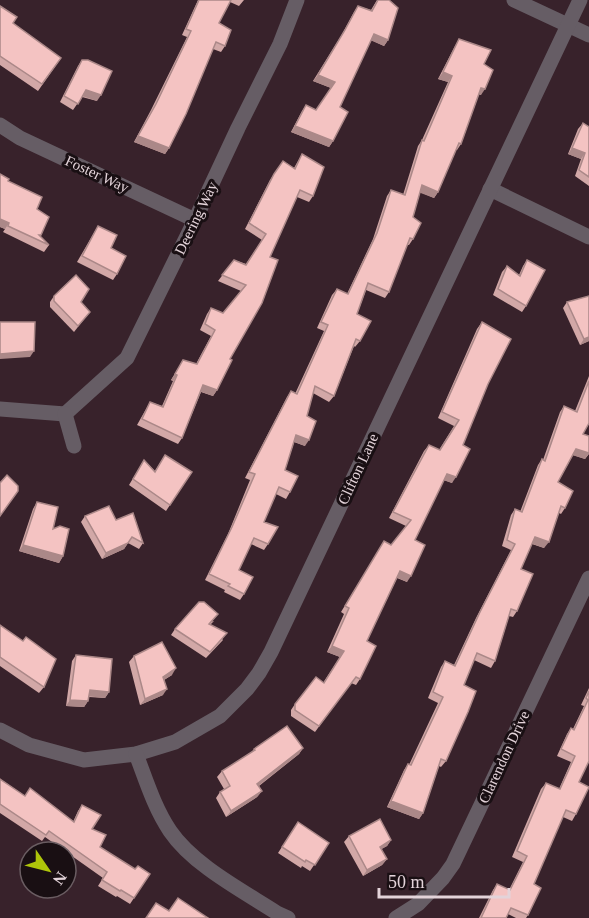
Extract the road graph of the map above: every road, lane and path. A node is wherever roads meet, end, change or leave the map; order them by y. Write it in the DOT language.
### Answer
graph roads {
  1 [pos="297,0"];
  2 [pos="514,0"];
  3 [pos="580,0"];
  4 [pos="569,25"];
  5 [pos="589,35"];
  6 [pos="0,125"];
  7 [pos="490,189"];
  8 [pos="195,220"];
  9 [pos="589,237"];
  10 [pos="0,409"];
  11 [pos="65,414"];
  12 [pos="74,446"];
  13 [pos="589,578"];
  14 [pos="0,730"];
  15 [pos="136,754"];
  16 [pos="288,918"];
  17 [pos="396,918"];
  1 -- 8 [label="street, Deering Way"];
  2 -- 4 [label="street"];
  3 -- 4 [label="street, Clifton Lane"];
  4 -- 5 [label="street"];
  4 -- 7 [label="street, Clifton Lane"];
  6 -- 8 [label="street, Foster Way"];
  7 -- 9 [label="street"];
  7 -- 15 [label="street, Clifton Lane"];
  8 -- 11 [label="street, Deering Way"];
  10 -- 11 [label="street"];
  11 -- 12 [label="street"];
  13 -- 17 [label="street, Clarendon Drive"];
  14 -- 15 [label="street, Clifton Lane"];
  15 -- 16 [label="street"];
}
